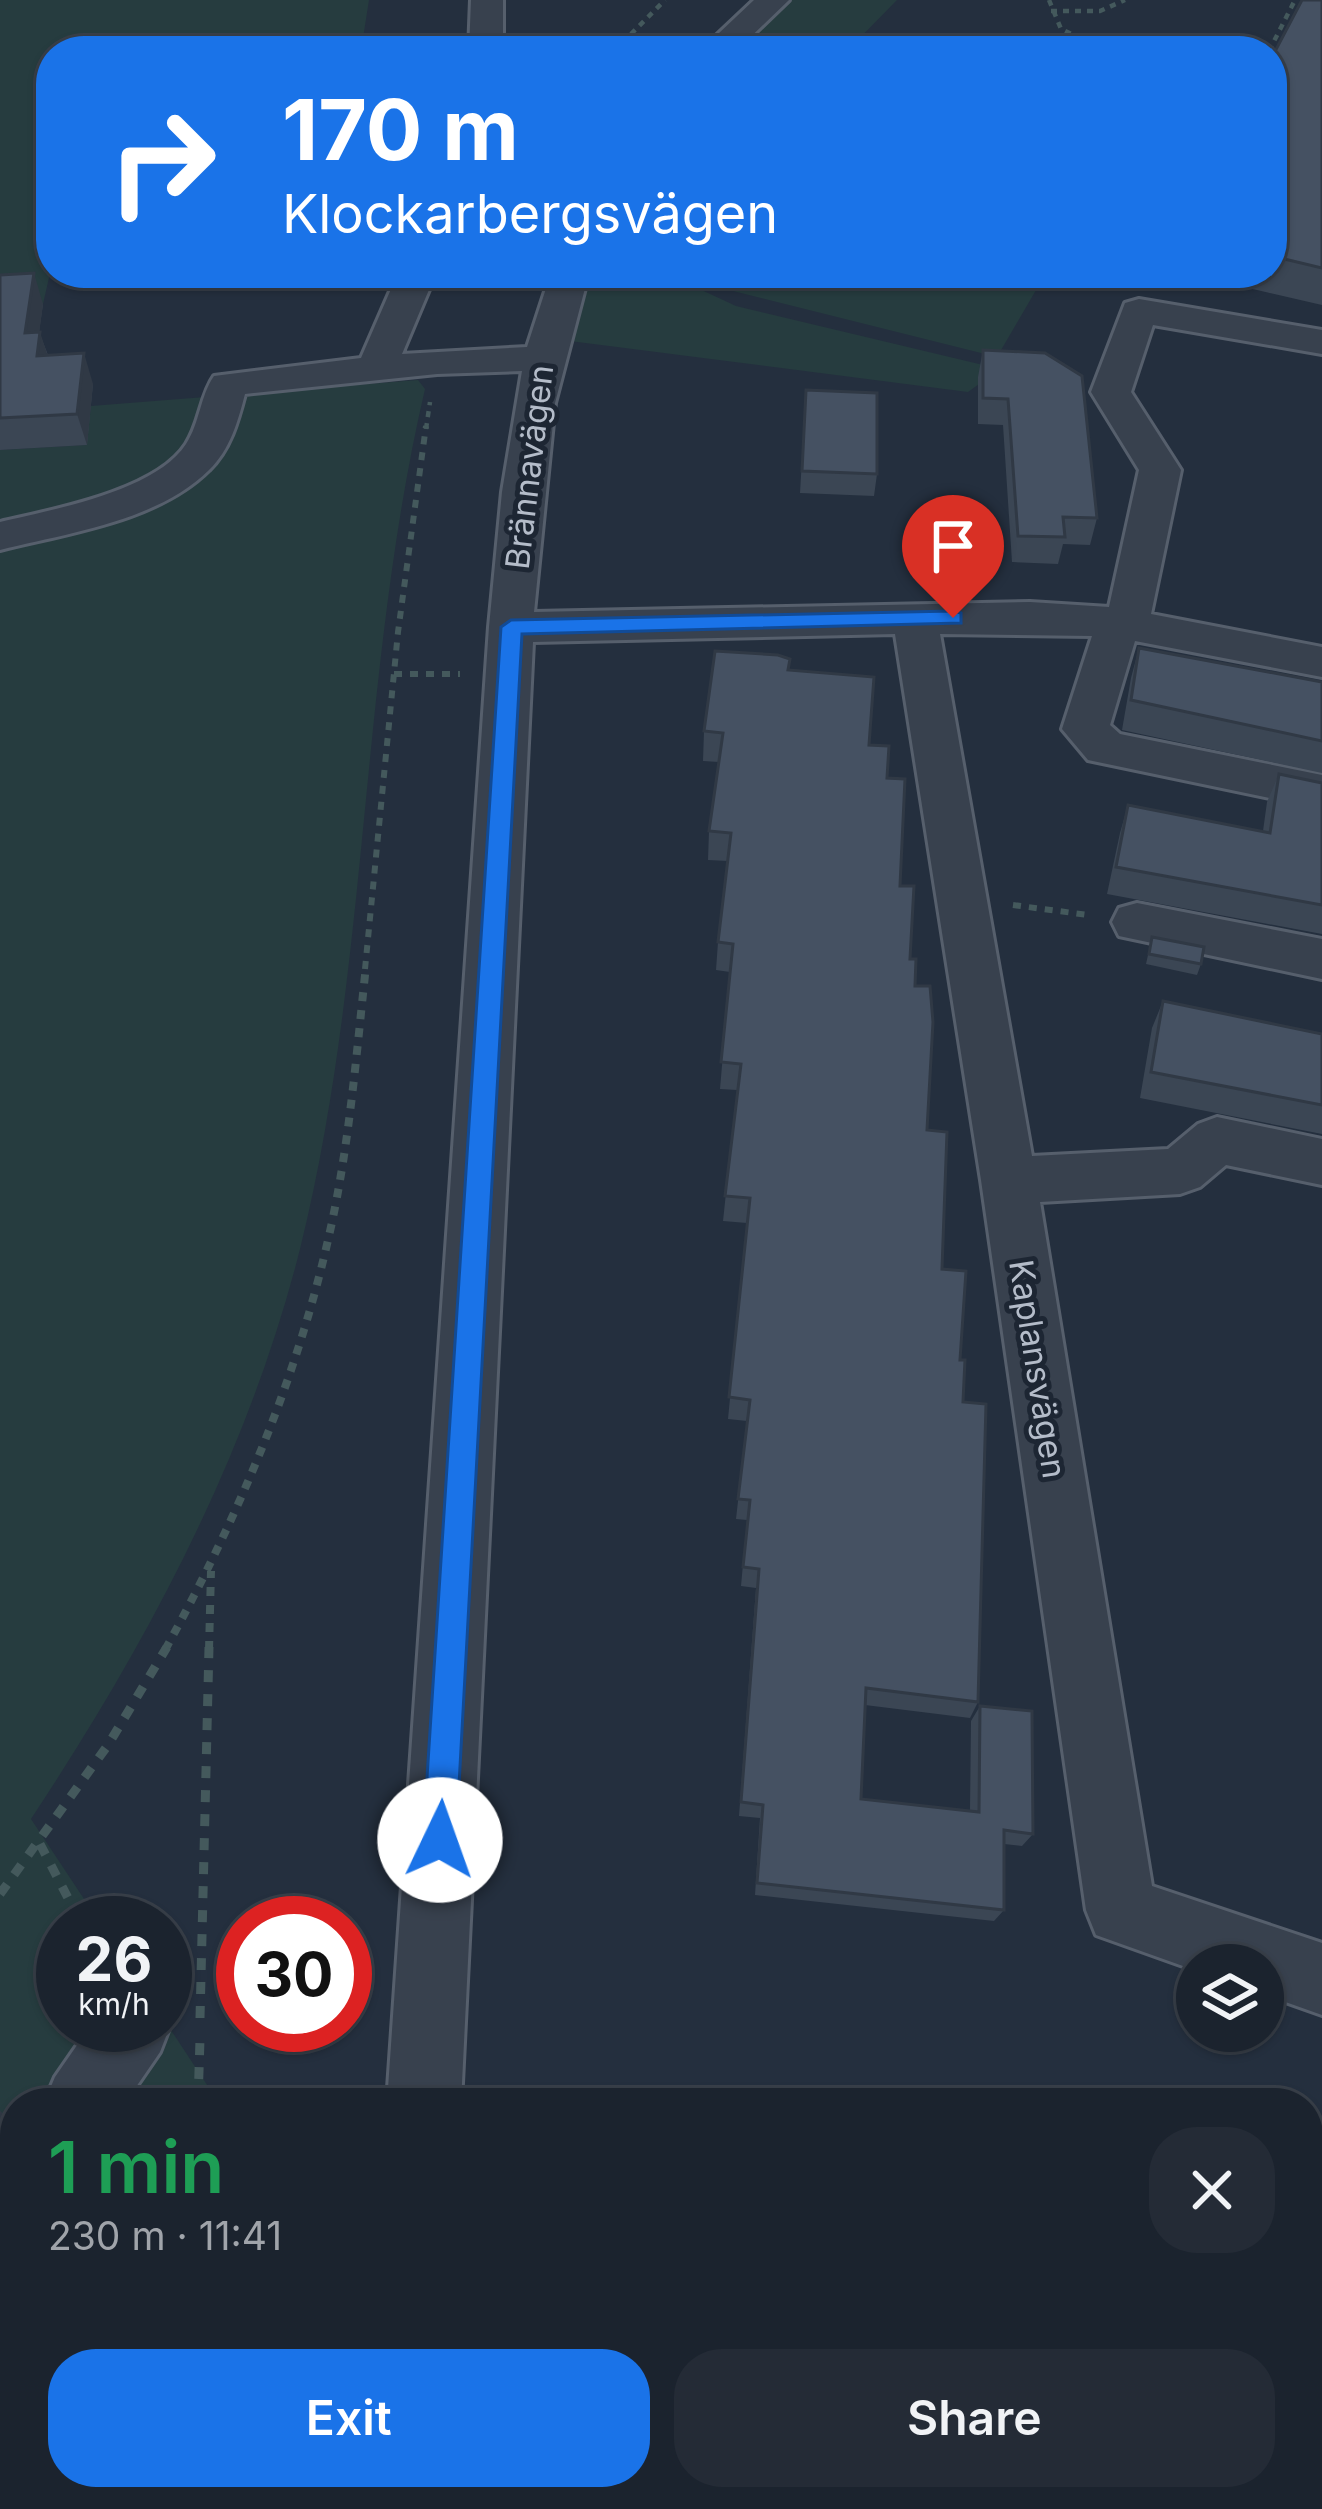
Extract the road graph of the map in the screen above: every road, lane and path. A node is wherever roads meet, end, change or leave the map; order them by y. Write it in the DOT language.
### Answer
graph roads {
  1 [pos="487,0"];
  2 [pos="665,0"];
  3 [pos="773,0"];
  4 [pos="1049,0"];
  5 [pos="1125,0"];
  6 [pos="1295,0"];
  7 [pos="1049,11"];
  8 [pos="486,36"];
  9 [pos="629,36"];
  10 [pos="733,36"];
  11 [pos="1067,36"];
  12 [pos="1277,36"];
  13 [pos="411,288"];
  14 [pos="565,288"];
  15 [pos="1322,342"];
  16 [pos="540,358"];
  17 [pos="437,362"];
  18 [pos="375,372"];
  19 [pos="0,536"];
  20 [pos="915,619"];
  21 [pos="1122,624"];
  22 [pos="511,627"];
  23 [pos="1322,662"];
  24 [pos="1322,792"];
  25 [pos="962,898"];
  26 [pos="1137,922"];
  27 [pos="1322,959"];
  28 [pos="1322,1162"];
  29 [pos="1009,1180"];
  30 [pos="211,1568"];
  31 [pos="40,1844"];
  32 [pos="0,1894"];
  33 [pos="66,1896"];
  34 [pos="1322,1978"];
  35 [pos="116,2052"];
  36 [pos="91,2088"];
  37 [pos="199,2088"];
  38 [pos="425,2088"];
  1 -- 8 [label="street"];
  2 -- 9 [label="path"];
  3 -- 10 [label="street"];
  4 -- 7 [label="path"];
  5 -- 7 [label="path"];
  6 -- 12 [label="path"];
  7 -- 11 [label="path"];
  13 -- 18 [label="street"];
  14 -- 16 [label="street, Brännavägen"];
  15 -- 21 [label="street"];
  16 -- 17 [label="street"];
  16 -- 22 [label="street, Brännavägen"];
  17 -- 18 [label="street"];
  17 -- 30 [label="path"];
  18 -- 19 [label="street"];
  20 -- 21 [label="street"];
  20 -- 22 [label="street"];
  20 -- 25 [label="street, Kaplansvägen"];
  21 -- 23 [label="street"];
  21 -- 24 [label="street"];
  22 -- 38 [label="street, Brännavägen"];
  25 -- 26 [label="path"];
  25 -- 29 [label="street, Kaplansvägen"];
  26 -- 27 [label="street"];
  28 -- 29 [label="street"];
  29 -- 34 [label="street, Kaplansvägen"];
  30 -- 31 [label="path"];
  30 -- 37 [label="path"];
  31 -- 32 [label="path"];
  31 -- 33 [label="path"];
  35 -- 36 [label="street"];
}
